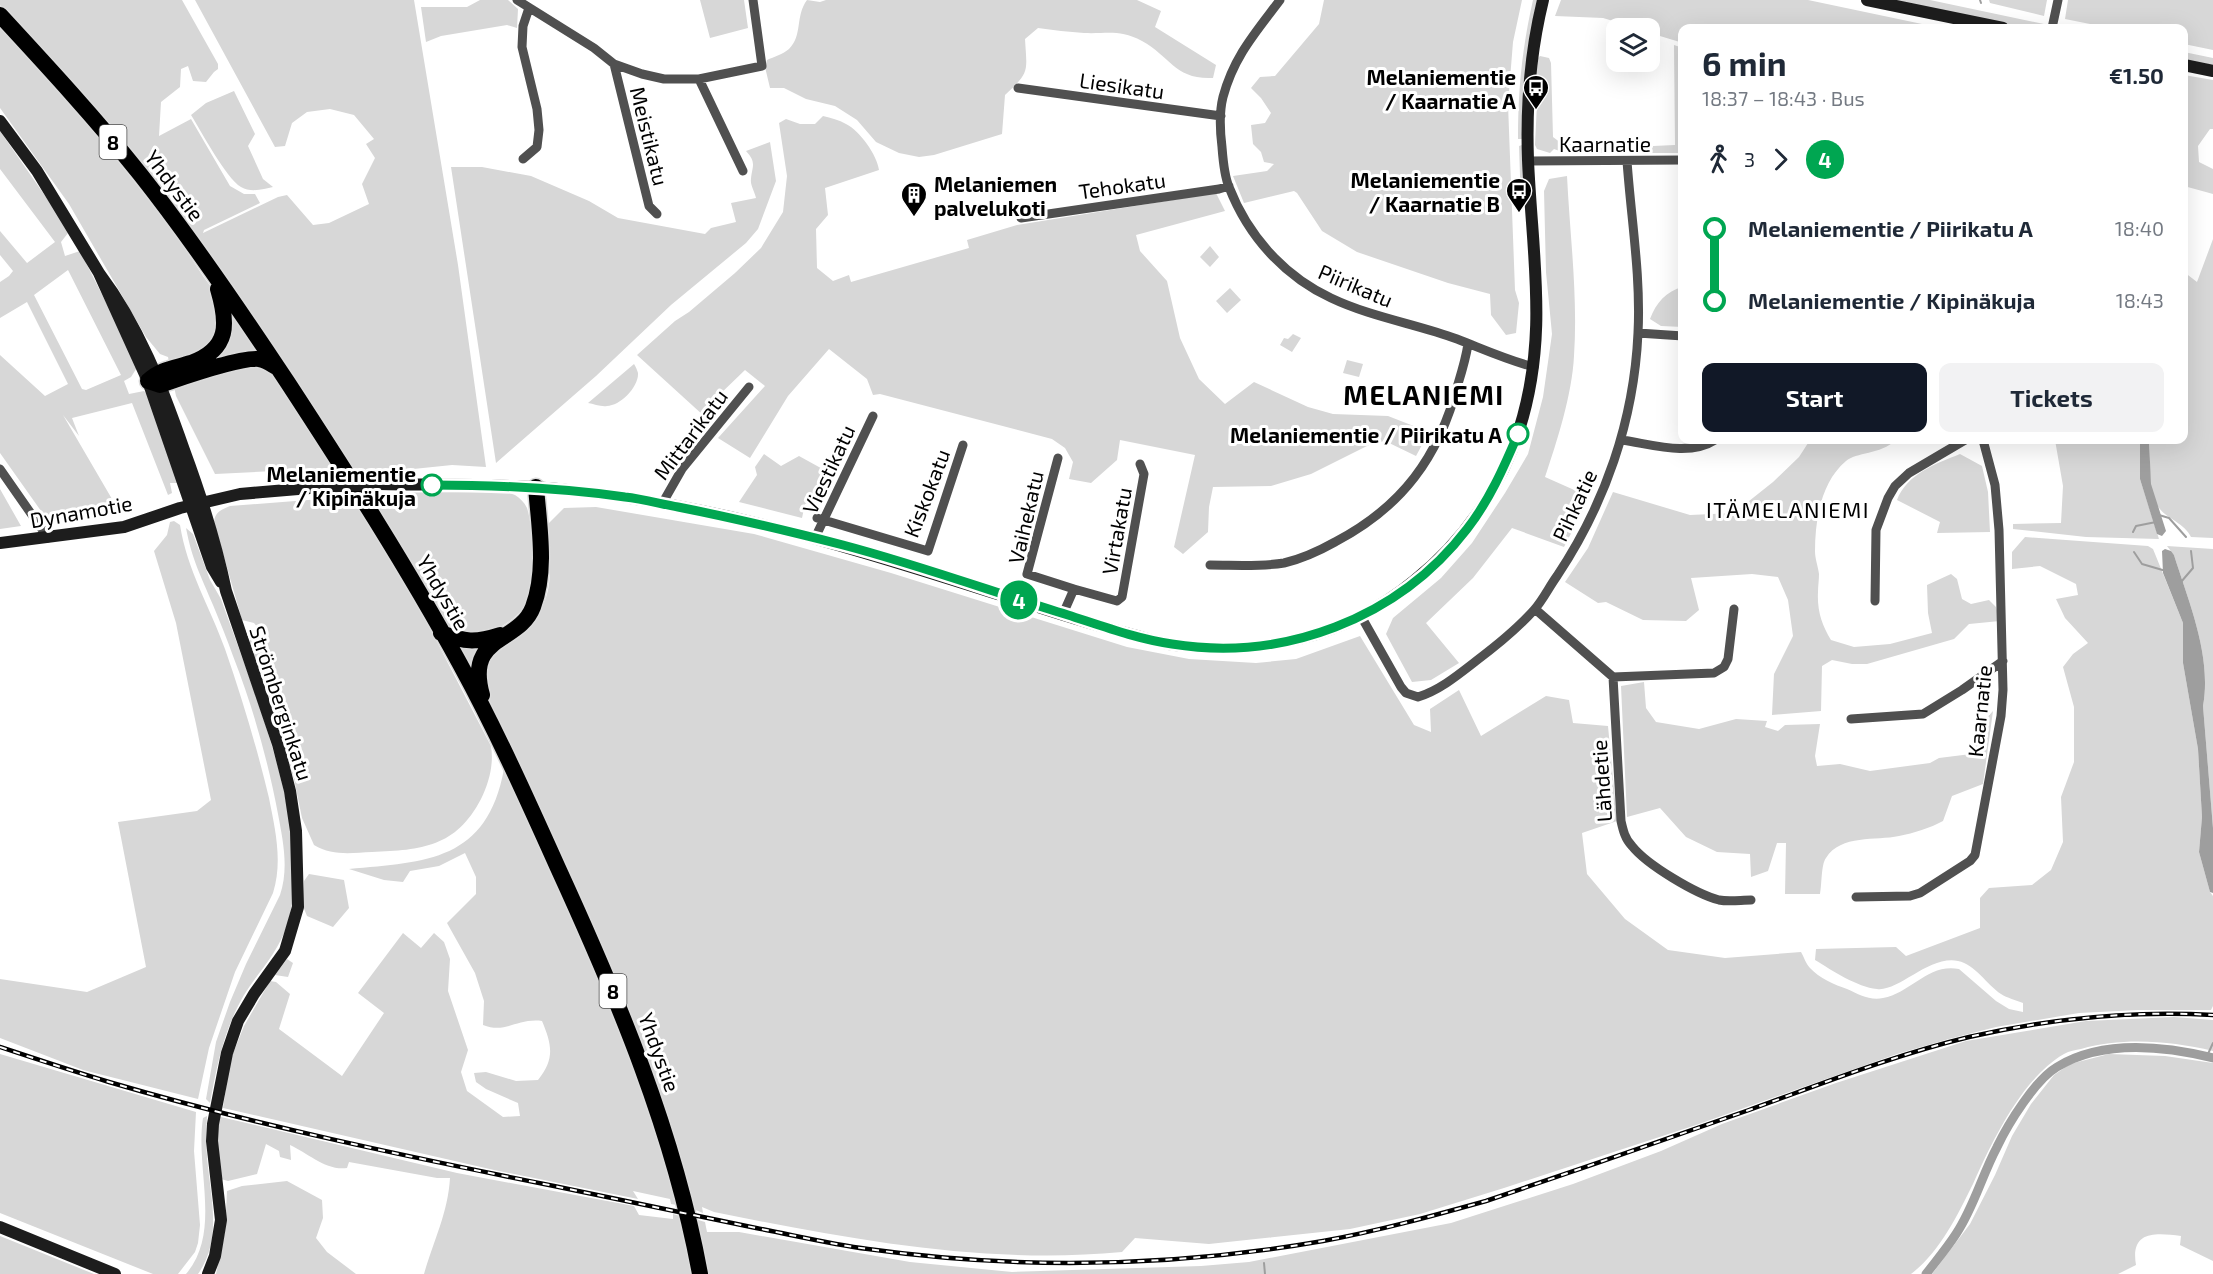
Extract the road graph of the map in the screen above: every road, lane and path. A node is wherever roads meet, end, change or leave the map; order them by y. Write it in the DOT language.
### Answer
graph roads {
  1 [pos="518,0"];
  2 [pos="753,0"];
  3 [pos="1281,0"];
  4 [pos="1543,0"];
  5 [pos="1867,0"];
  6 [pos="2058,0"];
  7 [pos="529,8"];
  8 [pos="0,15"];
  9 [pos="1984,24"];
  10 [pos="2053,24"];
  11 [pos="614,64"];
  12 [pos="2188,66"];
  13 [pos="2213,71"];
  14 [pos="699,79"];
  15 [pos="1018,88"];
  16 [pos="1221,116"];
  17 [pos="0,122"];
  18 [pos="523,159"];
  19 [pos="1678,160"];
  20 [pos="1528,161"];
  21 [pos="1627,161"];
  22 [pos="743,171"];
  23 [pos="1228,186"];
  24 [pos="657,214"];
  25 [pos="1021,218"];
  26 [pos="215,276"];
  27 [pos="1638,333"];
  28 [pos="1678,335"];
  29 [pos="1468,344"];
  30 [pos="277,367"];
  31 [pos="1534,367"];
  32 [pos="154,380"];
  33 [pos="749,387"];
  34 [pos="873,416"];
  35 [pos="1622,440"];
  36 [pos="963,444"];
  37 [pos="1706,444"];
  38 [pos="1958,444"];
  39 [pos="1984,444"];
  40 [pos="1058,458"];
  41 [pos="1140,464"];
  42 [pos="0,470"];
  43 [pos="536,488"];
  44 [pos="197,503"];
  45 [pos="662,504"];
  46 [pos="820,519"];
  47 [pos="48,538"];
  48 [pos="815,538"];
  49 [pos="0,543"];
  50 [pos="1210,565"];
  51 [pos="1074,589"];
  52 [pos="1875,601"];
  53 [pos="1535,609"];
  54 [pos="1734,609"];
  55 [pos="1063,614"];
  56 [pos="1361,616"];
  57 [pos="441,633"];
  58 [pos="506,633"];
  59 [pos="2003,661"];
  60 [pos="1613,677"];
  61 [pos="1851,719"];
  62 [pos="489,721"];
  63 [pos="1856,897"];
  64 [pos="1751,900"];
  65 [pos="0,1227"];
  66 [pos="115,1274"];
  67 [pos="208,1274"];
  68 [pos="700,1274"];
  1 -- 7 [label="street"];
  2 -- 14 [label="street"];
  3 -- 16 [label="street, Piirikatu"];
  4 -- 20 [label="main road, Dynamotie"];
  5 -- 9 [label="main road"];
  6 -- 10 [label="street"];
  7 -- 11 [label="street"];
  7 -- 18 [label="street"];
  8 -- 26 [label="highway, Yhdystie / 8"];
  11 -- 14 [label="street"];
  11 -- 24 [label="street, Meistikatu"];
  12 -- 13 [label="main road"];
  14 -- 22 [label="street"];
  15 -- 16 [label="street, Liesikatu"];
  16 -- 23 [label="street, Piirikatu"];
  17 -- 32 [label="main road, Strömberginkatu"];
  19 -- 21 [label="street, Kaarnatie"];
  20 -- 21 [label="street, Kaarnatie"];
  20 -- 31 [label="main road, Dynamotie"];
  21 -- 27 [label="street, Pihkatie"];
  23 -- 25 [label="street, Tehokatu"];
  23 -- 29 [label="street, Piirikatu"];
  26 -- 30 [label="highway, Yhdystie / 8"];
  26 -- 32 [label="highway"];
  27 -- 28 [label="street"];
  27 -- 35 [label="street, Pihkatie"];
  29 -- 31 [label="street, Piirikatu"];
  29 -- 50 [label="street"];
  30 -- 32 [label="highway"];
  30 -- 57 [label="highway, Yhdystie / 8"];
  31 -- 56 [label="main road, Dynamotie"];
  32 -- 44 [label="main road, Strömberginkatu"];
  33 -- 45 [label="street, Mittarikatu"];
  34 -- 46 [label="street, Viestikatu"];
  35 -- 37 [label="street"];
  35 -- 53 [label="street, Pihkatie"];
  36 -- 46 [label="street, Kiskokatu"];
  38 -- 52 [label="street"];
  39 -- 59 [label="street, Kaarnatie"];
  40 -- 51 [label="street, Vaihekatu"];
  41 -- 51 [label="street, Virtakatu"];
  42 -- 47 [label="street"];
  43 -- 44 [label="main road, Dynamotie, bridge"];
  43 -- 45 [label="main road, Dynamotie"];
  43 -- 58 [label="highway"];
  44 -- 47 [label="main road, Dynamotie"];
  44 -- 67 [label="main road, Strömberginkatu"];
  45 -- 48 [label="main road, Dynamotie"];
  46 -- 48 [label="street, Viestikatu"];
  47 -- 49 [label="main road, Dynamotie"];
  48 -- 55 [label="main road, Dynamotie"];
  51 -- 55 [label="street, Virtakatu"];
  53 -- 56 [label="street, Pihkatie"];
  53 -- 60 [label="street"];
  54 -- 60 [label="street"];
  55 -- 56 [label="main road, Dynamotie"];
  57 -- 58 [label="highway"];
  57 -- 62 [label="highway, Yhdystie / 8"];
  58 -- 62 [label="highway"];
  59 -- 61 [label="street"];
  59 -- 63 [label="street, Kaarnatie"];
  60 -- 64 [label="street, Lähdetie"];
  62 -- 68 [label="highway, Yhdystie / 8"];
  65 -- 66 [label="main road"];
}
